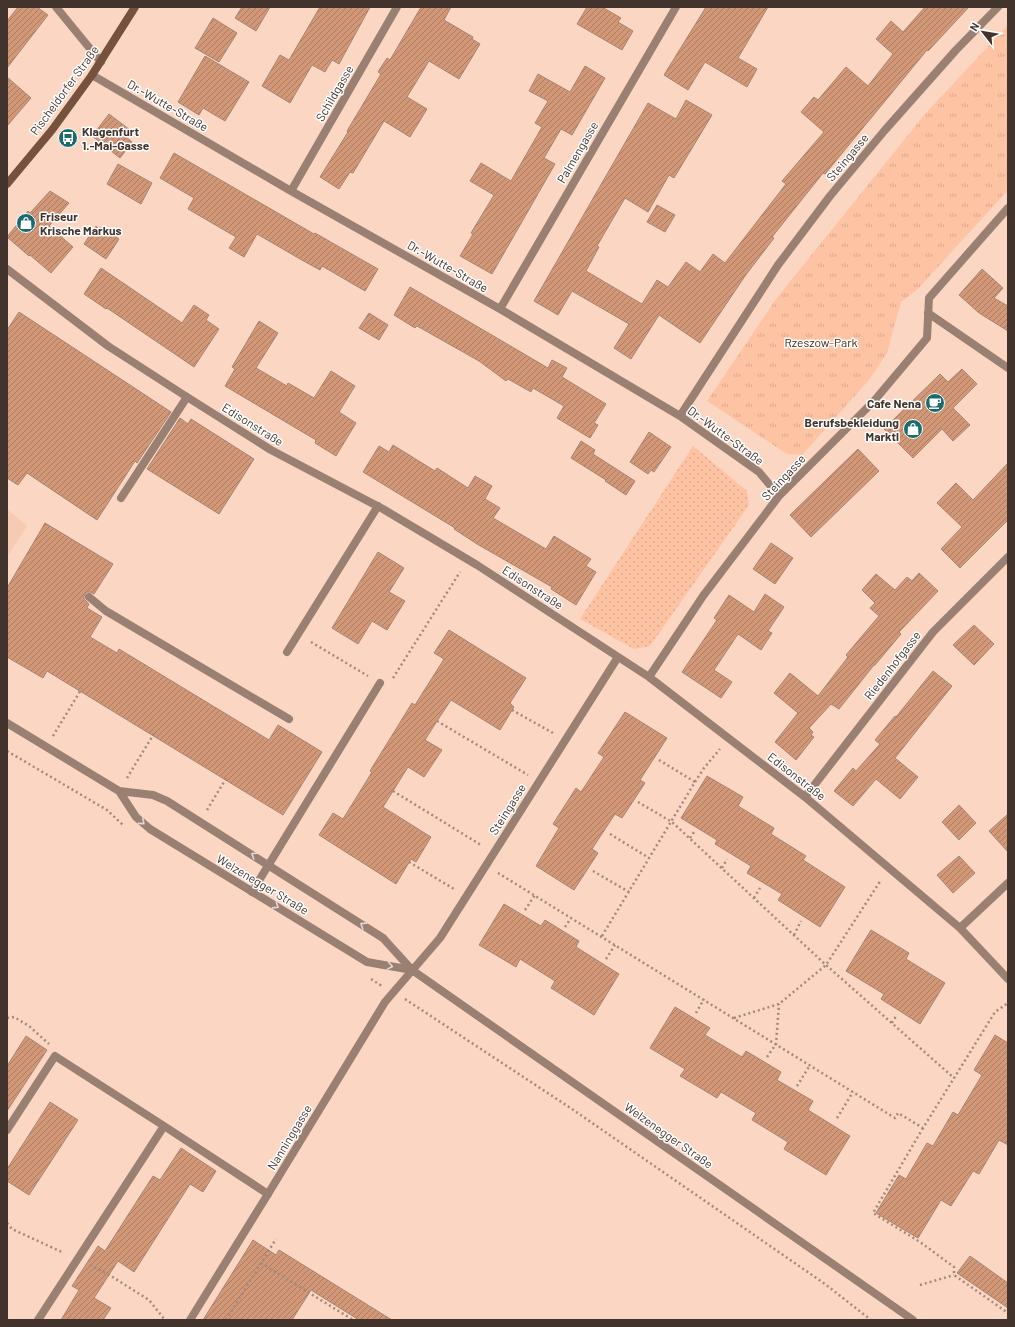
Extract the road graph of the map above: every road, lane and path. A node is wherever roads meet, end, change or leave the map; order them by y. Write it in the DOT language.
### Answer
graph roads {
  1 [pos="56,7"];
  2 [pos="135,7"];
  3 [pos="397,7"];
  4 [pos="676,7"];
  5 [pos="998,7"];
  6 [pos="101,62"];
  7 [pos="92,75"];
  8 [pos="7,184"];
  9 [pos="292,191"];
  10 [pos="1008,208"];
  11 [pos="7,269"];
  12 [pos="500,309"];
  13 [pos="928,313"];
  14 [pos="1008,368"];
  15 [pos="187,397"];
  16 [pos="680,416"];
  17 [pos="779,496"];
  18 [pos="121,498"];
  19 [pos="378,506"];
  20 [pos="1008,557"];
  21 [pos="468,559"];
  22 [pos="90,597"];
  23 [pos="298,634"];
  24 [pos="287,652"];
  25 [pos="618,657"];
  26 [pos="649,677"];
  27 [pos="380,683"];
  28 [pos="82,688"];
  29 [pos="512,710"];
  30 [pos="289,719"];
  31 [pos="437,721"];
  32 [pos="7,723"];
  33 [pos="155,732"];
  34 [pos="728,738"];
  35 [pos="565,741"];
  36 [pos="46,747"];
  37 [pos="659,760"];
  38 [pos="227,776"];
  39 [pos="539,781"];
  40 [pos="696,782"];
  41 [pos="118,791"];
  42 [pos="393,791"];
  43 [pos="805,797"];
  44 [pos="638,802"];
  45 [pos="200,820"];
  46 [pos="672,822"];
  47 [pos="694,832"];
  48 [pos="610,834"];
  49 [pos="690,838"];
  50 [pos="494,853"];
  51 [pos="649,858"];
  52 [pos="727,859"];
  53 [pos="409,862"];
  54 [pos="268,864"];
  55 [pos="486,865"];
  56 [pos="722,868"];
  57 [pos="889,868"];
  58 [pos="593,871"];
  59 [pos="1008,883"];
  60 [pos="760,888"];
  61 [pos="252,892"];
  62 [pos="629,892"];
  63 [pos="535,895"];
  64 [pos="466,897"];
  65 [pos="754,898"];
  66 [pos="525,910"];
  67 [pos="572,918"];
  68 [pos="802,921"];
  69 [pos="565,926"];
  70 [pos="960,928"];
  71 [pos="794,935"];
  72 [pos="602,936"];
  73 [pos="616,944"];
  74 [pos="606,959"];
  75 [pos="826,965"];
  76 [pos="412,970"];
  77 [pos="1008,979"];
  78 [pos="704,999"];
  79 [pos="408,1001"];
  80 [pos="1008,1003"];
  81 [pos="779,1004"];
  82 [pos="696,1013"];
  83 [pos="896,1016"];
  84 [pos="7,1018"];
  85 [pos="734,1018"];
  86 [pos="892,1024"];
  87 [pos="776,1044"];
  88 [pos="55,1056"];
  89 [pos="767,1057"];
  90 [pos="810,1065"];
  91 [pos="954,1078"];
  92 [pos="797,1086"];
  93 [pos="853,1092"];
  94 [pos="837,1118"];
  95 [pos="164,1126"];
  96 [pos="923,1128"];
  97 [pos="7,1130"];
  98 [pos="268,1194"];
  99 [pos="7,1223"];
  100 [pos="276,1239"];
  101 [pos="78,1259"];
  102 [pos="261,1263"];
  103 [pos="954,1274"];
  104 [pos="920,1285"];
  105 [pos="1008,1313"];
  106 [pos="38,1320"];
  107 [pos="166,1320"];
  108 [pos="190,1320"];
  109 [pos="226,1320"];
  110 [pos="353,1320"];
  111 [pos="871,1320"];
  112 [pos="913,1320"];
  1 -- 6 [label="street"];
  2 -- 6 [label="main road, Pischeldorfer Straße"];
  3 -- 9 [label="street, Schildgasse"];
  4 -- 12 [label="street, Palmengasse"];
  5 -- 16 [label="street, Steingasse"];
  6 -- 7 [label="main road, Pischeldorfer Straße"];
  7 -- 8 [label="main road, Pischeldorfer Straße"];
  7 -- 9 [label="street, Dr.-Wutte-Straße"];
  9 -- 12 [label="street, Dr.-Wutte-Straße"];
  10 -- 13 [label="street, Steingasse"];
  11 -- 15 [label="street, Edisonstraße"];
  12 -- 16 [label="street, Dr.-Wutte-Straße"];
  13 -- 14 [label="street"];
  13 -- 17 [label="street, Steingasse"];
  15 -- 18 [label="street"];
  15 -- 19 [label="street, Edisonstraße"];
  16 -- 17 [label="street, Dr.-Wutte-Straße"];
  17 -- 26 [label="street, Steingasse"];
  19 -- 21 [label="street, Edisonstraße"];
  19 -- 23 [label="street"];
  20 -- 43 [label="street, Riedenhofgasse"];
  21 -- 25 [label="street, Edisonstraße"];
  21 -- 27 [label="path"];
  22 -- 30 [label="street"];
  23 -- 24 [label="street"];
  23 -- 27 [label="path"];
  25 -- 26 [label="street, Edisonstraße"];
  25 -- 35 [label="street, Steingasse"];
  26 -- 34 [label="street, Edisonstraße"];
  27 -- 54 [label="street"];
  28 -- 36 [label="path"];
  29 -- 35 [label="path"];
  31 -- 39 [label="path"];
  32 -- 36 [label="street, Welzenegger Straße"];
  33 -- 41 [label="path"];
  34 -- 40 [label="path"];
  34 -- 43 [label="street, Edisonstraße"];
  35 -- 39 [label="street, Steingasse"];
  36 -- 41 [label="street, Welzenegger Straße"];
  37 -- 40 [label="path"];
  38 -- 45 [label="path"];
  39 -- 50 [label="street, Steingasse"];
  40 -- 46 [label="path"];
  41 -- 45 [label="street, Welzenegger Straße"];
  41 -- 61 [label="street, Welzenegger Straße, one-way"];
  42 -- 50 [label="path"];
  43 -- 57 [label="street, Edisonstraße"];
  44 -- 46 [label="path"];
  54 -- 45 [label="street, Welzenegger Straße, one-way"];
  46 -- 49 [label="path"];
  46 -- 51 [label="path"];
  47 -- 49 [label="path"];
  48 -- 51 [label="path"];
  49 -- 56 [label="path"];
  50 -- 55 [label="street, Steingasse"];
  51 -- 62 [label="path"];
  52 -- 56 [label="path"];
  53 -- 64 [label="path"];
  54 -- 61 [label="street"];
  76 -- 54 [label="street, Welzenegger Straße, one-way"];
  55 -- 63 [label="path"];
  55 -- 64 [label="street, Steingasse"];
  56 -- 65 [label="path"];
  57 -- 70 [label="street, Edisonstraße"];
  57 -- 75 [label="path"];
  58 -- 62 [label="path"];
  59 -- 70 [label="street"];
  60 -- 65 [label="path"];
  61 -- 76 [label="street, Welzenegger Straße, one-way"];
  62 -- 72 [label="path"];
  63 -- 66 [label="path"];
  63 -- 67 [label="path"];
  64 -- 76 [label="street, Steingasse"];
  65 -- 71 [label="path"];
  67 -- 69 [label="path"];
  67 -- 72 [label="path"];
  68 -- 71 [label="path"];
  70 -- 77 [label="street, Edisonstraße"];
  71 -- 75 [label="path"];
  72 -- 73 [label="path"];
  73 -- 74 [label="path"];
  73 -- 78 [label="path"];
  75 -- 81 [label="path"];
  75 -- 86 [label="path"];
  76 -- 98 [label="street, Nanninggasse"];
  76 -- 112 [label="street, Welzenegger Straße"];
  78 -- 82 [label="path"];
  78 -- 85 [label="path"];
  79 -- 111 [label="path"];
  80 -- 91 [label="path"];
  81 -- 85 [label="path"];
  81 -- 87 [label="path"];
  83 -- 86 [label="path"];
  84 -- 88 [label="path"];
  85 -- 87 [label="path"];
  86 -- 91 [label="path"];
  87 -- 89 [label="path"];
  87 -- 90 [label="path"];
  88 -- 95 [label="street"];
  88 -- 97 [label="street"];
  90 -- 92 [label="path"];
  90 -- 93 [label="path"];
  91 -- 96 [label="path"];
  93 -- 94 [label="path"];
  93 -- 96 [label="path"];
  95 -- 98 [label="street"];
  95 -- 101 [label="street"];
  96 -- 103 [label="path"];
  98 -- 108 [label="street, Nanninggasse"];
  99 -- 101 [label="path"];
  100 -- 102 [label="path"];
  101 -- 106 [label="street"];
  101 -- 107 [label="path"];
  102 -- 109 [label="path"];
  102 -- 110 [label="path"];
  103 -- 104 [label="path"];
  103 -- 105 [label="path"];
}
